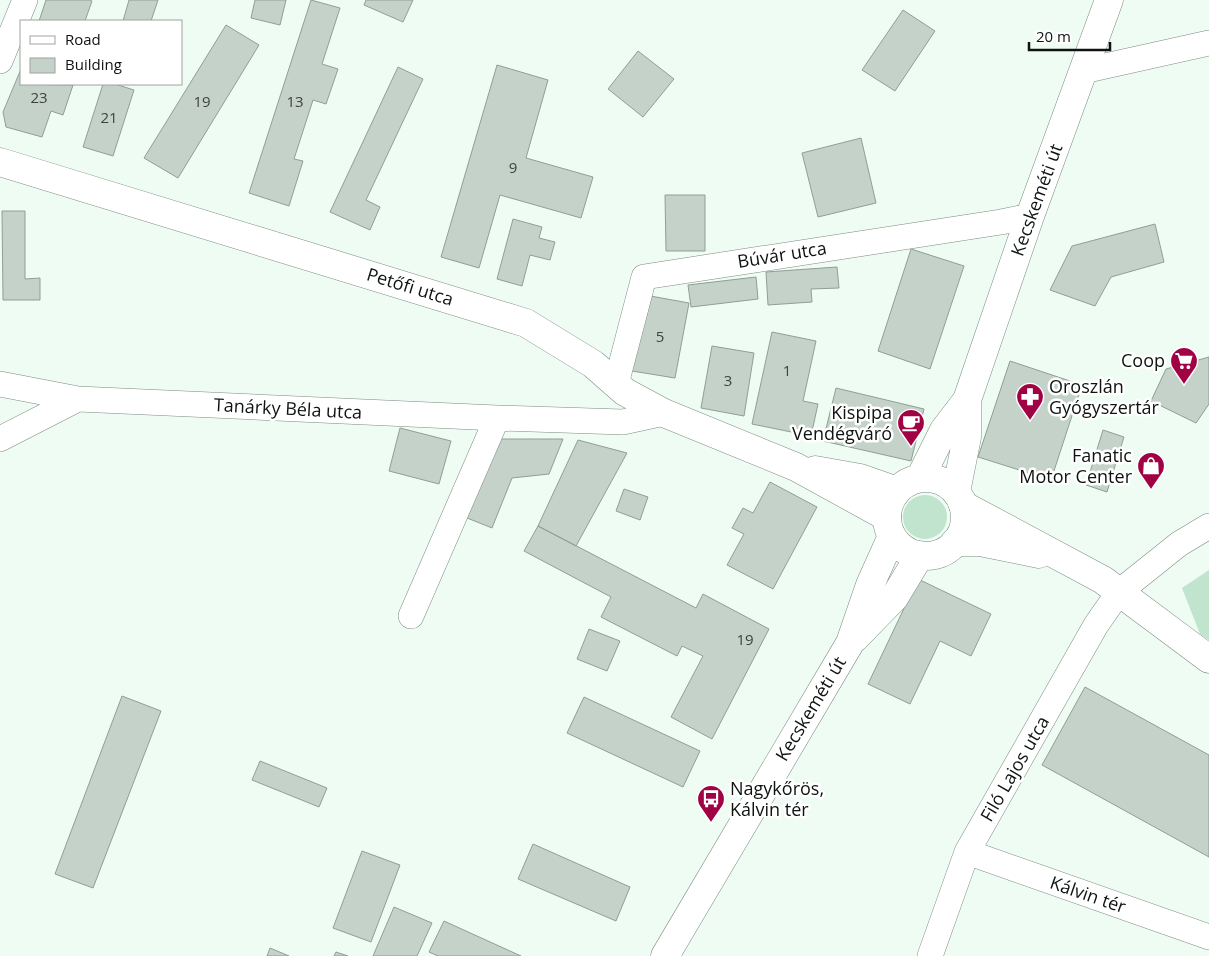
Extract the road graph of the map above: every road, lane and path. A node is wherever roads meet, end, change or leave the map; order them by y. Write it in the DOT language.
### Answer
graph roads {
  1 [pos="25,0"];
  2 [pos="1109,0"];
  3 [pos="1209,44"];
  4 [pos="0,61"];
  5 [pos="1083,71"];
  6 [pos="0,162"];
  7 [pos="1030,216"];
  8 [pos="0,384"];
  9 [pos="616,384"];
  10 [pos="78,399"];
  11 [pos="967,400"];
  12 [pos="664,413"];
  13 [pos="497,418"];
  14 [pos="0,439"];
  15 [pos="796,467"];
  16 [pos="908,484"];
  17 [pos="960,498"];
  18 [pos="890,526"];
  19 [pos="1209,526"];
  20 [pos="955,542"];
  21 [pos="920,555"];
  22 [pos="1060,558"];
  23 [pos="1119,592"];
  24 [pos="411,616"];
  25 [pos="850,643"];
  26 [pos="1209,659"];
  27 [pos="967,852"];
  28 [pos="1209,937"];
  29 [pos="665,956"];
  30 [pos="930,956"];
  1 -- 4 [label="street"];
  2 -- 5 [label="main road, Kecskeméti út"];
  3 -- 5 [label="street"];
  5 -- 7 [label="main road, Kecskeméti út"];
  6 -- 9 [label="main road, Petőfi utca"];
  7 -- 9 [label="street, Búvár utca"];
  7 -- 11 [label="main road, Kecskeméti út"];
  8 -- 10 [label="street, Tanárky Béla utca"];
  9 -- 12 [label="main road, Petőfi utca"];
  10 -- 13 [label="street, Tanárky Béla utca"];
  10 -- 14 [label="street, Tanárky Béla utca"];
  11 -- 16 [label="main road, Kecskeméti út"];
  11 -- 17 [label="main road, Kecskeméti út"];
  12 -- 13 [label="street, Tanárky Béla utca"];
  12 -- 15 [label="main road, Petőfi utca"];
  13 -- 24 [label="street"];
  15 -- 16 [label="main road, Petőfi utca"];
  15 -- 18 [label="main road, Petőfi utca"];
  16 -- 17 [label="main road"];
  16 -- 18 [label="main road"];
  17 -- 20 [label="main road"];
  17 -- 22 [label="main road"];
  18 -- 21 [label="main road"];
  18 -- 25 [label="main road, Kecskeméti út"];
  19 -- 23 [label="street"];
  20 -- 21 [label="main road"];
  20 -- 22 [label="main road"];
  21 -- 25 [label="main road, Kecskeméti út"];
  22 -- 23 [label="main road"];
  23 -- 26 [label="main road"];
  23 -- 27 [label="street, Filó Lajos utca"];
  25 -- 29 [label="main road, Kecskeméti út"];
  27 -- 28 [label="street, Kálvin tér"];
  27 -- 30 [label="street, Filó Lajos utca"];
}
